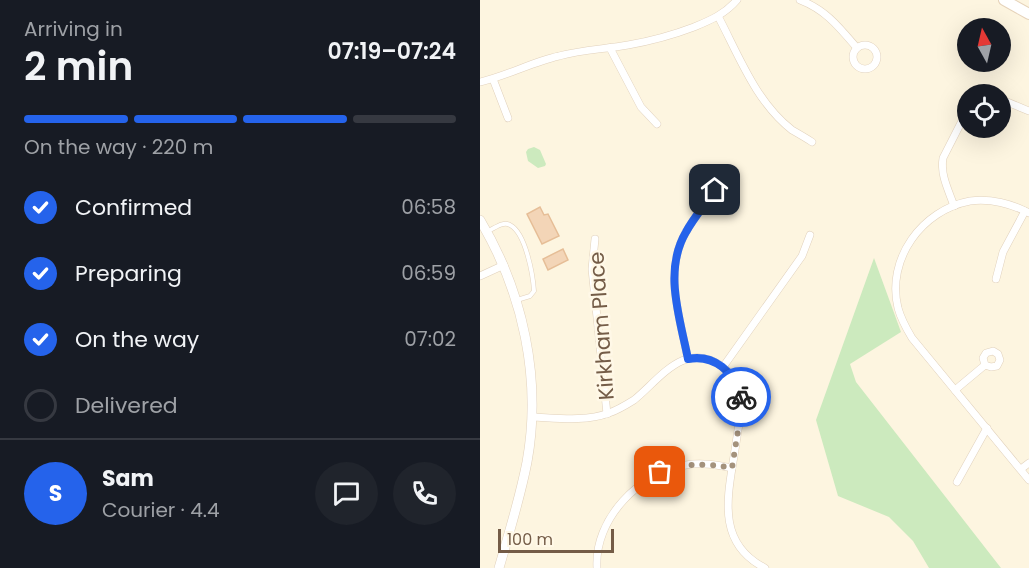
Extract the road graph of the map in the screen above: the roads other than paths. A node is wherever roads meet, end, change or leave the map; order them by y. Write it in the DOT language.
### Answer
graph roads {
  1 [pos="737,0"];
  2 [pos="800,0"];
  3 [pos="1004,0"];
  4 [pos="1029,14"];
  5 [pos="718,16"];
  6 [pos="610,48"];
  7 [pos="857,48"];
  8 [pos="493,79"];
  9 [pos="480,82"];
  10 [pos="1011,104"];
  11 [pos="1029,111"];
  12 [pos="508,118"];
  13 [pos="657,124"];
  14 [pos="957,131"];
  15 [pos="812,142"];
  16 [pos="715,190"];
  17 [pos="954,206"];
  18 [pos="1027,212"];
  19 [pos="480,220"];
  20 [pos="487,232"];
  21 [pos="810,235"];
  22 [pos="595,239"];
  23 [pos="504,265"];
  24 [pos="480,276"];
  25 [pos="996,279"];
  26 [pos="516,300"];
  27 [pos="688,359"];
  28 [pos="985,364"];
  29 [pos="723,367"];
  30 [pos="955,390"];
  31 [pos="607,414"];
  32 [pos="532,417"];
  33 [pos="987,428"];
  34 [pos="1029,463"];
  35 [pos="732,468"];
  36 [pos="1022,469"];
  37 [pos="1029,480"];
  38 [pos="957,482"];
  39 [pos="499,568"];
  40 [pos="597,568"];
  41 [pos="765,568"];
  1 -- 5 [label="street"];
  2 -- 7 [label="street"];
  3 -- 4 [label="main road"];
  5 -- 6 [label="street"];
  5 -- 15 [label="street"];
  6 -- 8 [label="street"];
  6 -- 13 [label="street"];
  8 -- 9 [label="street"];
  8 -- 12 [label="street"];
  10 -- 11 [label="street"];
  14 -- 17 [label="street"];
  16 -- 27 [label="street"];
  17 -- 18 [label="street"];
  17 -- 30 [label="street"];
  18 -- 25 [label="street"];
  19 -- 20 [label="street"];
  20 -- 23 [label="street"];
  20 -- 26 [label="lane"];
  21 -- 29 [label="street"];
  22 -- 31 [label="street, Kirkham Place"];
  23 -- 24 [label="street"];
  23 -- 26 [label="street"];
  26 -- 32 [label="street"];
  27 -- 29 [label="street"];
  27 -- 31 [label="street"];
  28 -- 30 [label="street"];
  29 -- 35 [label="street"];
  30 -- 33 [label="street"];
  31 -- 32 [label="street"];
  32 -- 39 [label="street"];
  33 -- 36 [label="street"];
  33 -- 38 [label="street"];
  34 -- 36 [label="street"];
  35 -- 40 [label="street"];
  35 -- 41 [label="street"];
  36 -- 37 [label="street"];
}
